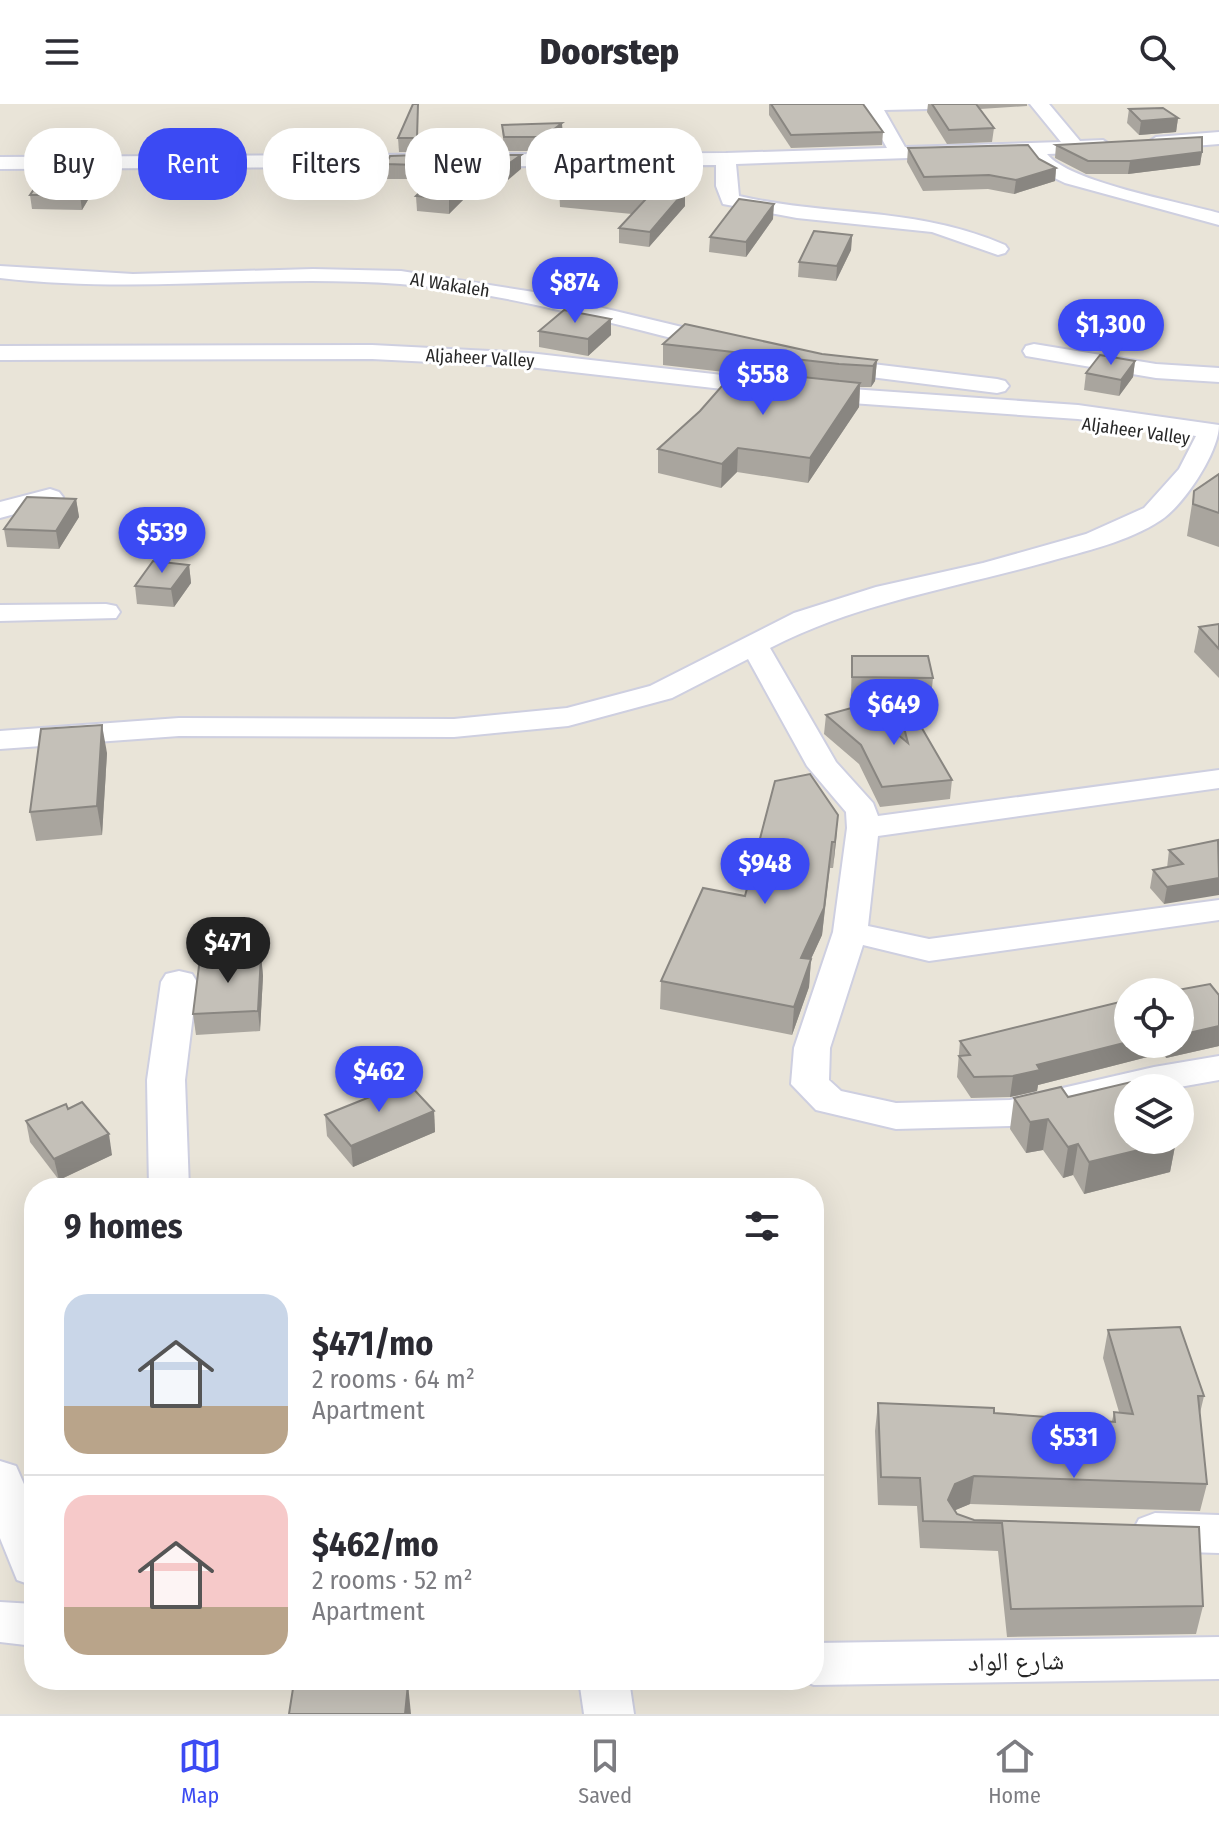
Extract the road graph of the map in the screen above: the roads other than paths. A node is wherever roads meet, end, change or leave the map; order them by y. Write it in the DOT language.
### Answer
graph roads {
  1 [pos="928,104"];
  2 [pos="1039,104"];
  3 [pos="871,105"];
  4 [pos="1219,138"];
  5 [pos="1076,148"];
  6 [pos="1033,149"];
  7 [pos="899,153"];
  8 [pos="726,159"];
  9 [pos="0,163"];
  10 [pos="1219,219"];
  11 [pos="998,249"];
  12 [pos="0,272"];
  13 [pos="739,347"];
  14 [pos="1034,351"];
  15 [pos="0,353"];
  16 [pos="807,362"];
  17 [pos="1219,375"];
  18 [pos="958,404"];
  19 [pos="1078,412"];
  20 [pos="1214,437"];
  21 [pos="50,497"];
  22 [pos="0,510"];
  23 [pos="106,612"];
  24 [pos="0,613"];
  25 [pos="750,644"];
  26 [pos="0,740"];
  27 [pos="1219,779"];
  28 [pos="863,828"];
  29 [pos="1219,910"];
  30 [pos="850,932"];
  31 [pos="179,982"];
  32 [pos="1219,1068"];
  33 [pos="169,1178"];
  34 [pos="0,1479"];
  35 [pos="1110,1530"];
  36 [pos="1219,1534"];
  37 [pos="24,1540"];
  38 [pos="1219,1658"];
  39 [pos="824,1664"];
  40 [pos="605,1690"];
  41 [pos="609,1714"];
  1 -- 3 [label="street"];
  2 -- 5 [label="street"];
  3 -- 7 [label="street"];
  4 -- 5 [label="street"];
  5 -- 6 [label="street"];
  6 -- 7 [label="street"];
  6 -- 10 [label="street"];
  7 -- 8 [label="street"];
  8 -- 9 [label="street"];
  8 -- 11 [label="street"];
  12 -- 13 [label="street, Al Wakaleh"];
  14 -- 17 [label="street"];
  15 -- 18 [label="street, Aljaheer Valley"];
  16 -- 19 [label="street"];
  18 -- 19 [label="street, Aljaheer Valley"];
  18 -- 20 [label="street, Aljaheer Valley"];
  19 -- 20 [label="street, Aljaheer Valley"];
  20 -- 25 [label="street"];
  21 -- 22 [label="street"];
  23 -- 24 [label="street"];
  25 -- 26 [label="street"];
  25 -- 28 [label="street"];
  27 -- 28 [label="street"];
  28 -- 30 [label="street"];
  29 -- 30 [label="street"];
  30 -- 32 [label="street"];
  31 -- 33 [label="street"];
  34 -- 37 [label="street"];
  35 -- 36 [label="street"];
  38 -- 39 [label="street, شارع الواد"];
  40 -- 41 [label="street"];
}
